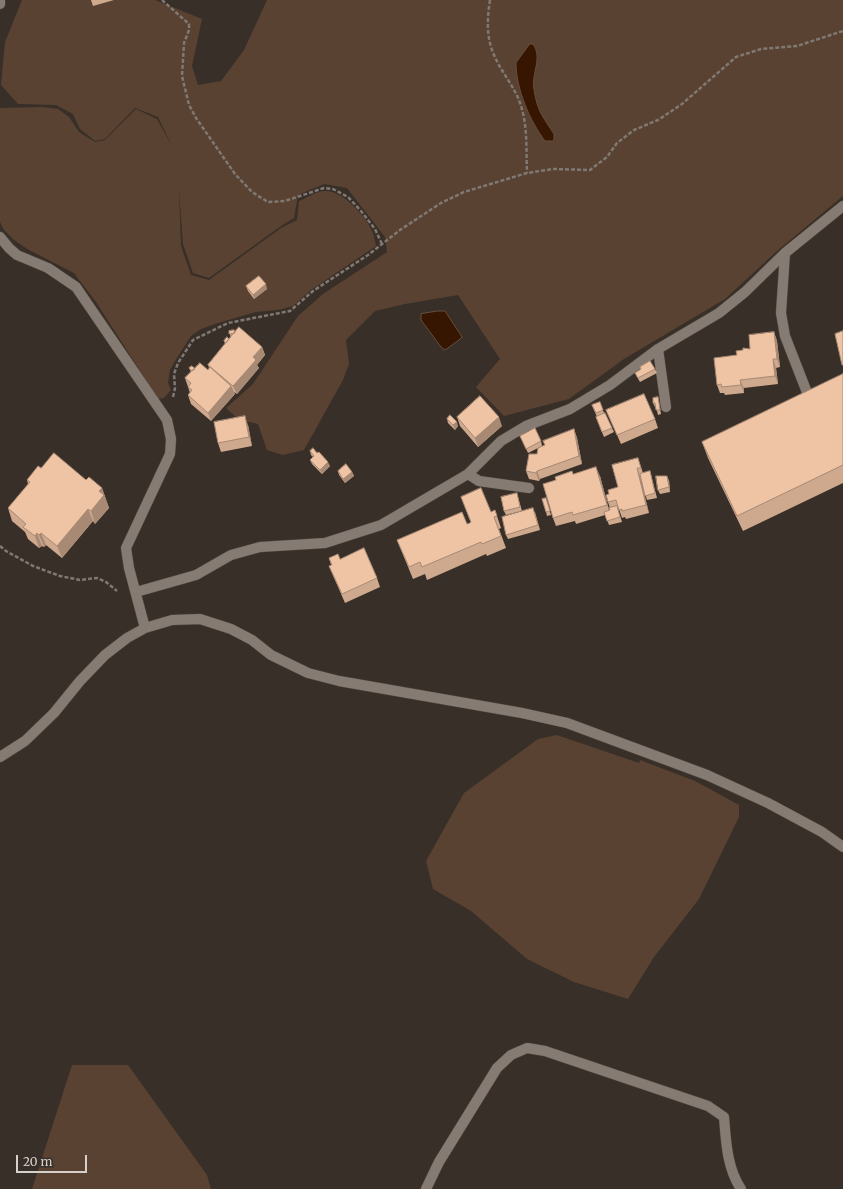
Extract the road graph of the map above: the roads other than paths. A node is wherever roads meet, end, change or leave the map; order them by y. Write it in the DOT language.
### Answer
graph roads {
  1 [pos="0,0"];
  2 [pos="0,4"];
  3 [pos="843,206"];
  4 [pos="0,237"];
  5 [pos="785,253"];
  6 [pos="658,349"];
  7 [pos="808,395"];
  8 [pos="666,407"];
  9 [pos="468,474"];
  10 [pos="530,488"];
  11 [pos="136,592"];
  12 [pos="145,628"];
  13 [pos="0,757"];
  14 [pos="843,847"];
  15 [pos="426,1189"];
  16 [pos="741,1189"];
  1 -- 2 [label="street"];
  3 -- 5 [label="street"];
  4 -- 11 [label="street"];
  5 -- 6 [label="street"];
  5 -- 7 [label="street"];
  6 -- 8 [label="street"];
  6 -- 9 [label="street"];
  9 -- 10 [label="street"];
  9 -- 11 [label="street"];
  11 -- 12 [label="street"];
  12 -- 13 [label="street"];
  12 -- 14 [label="street"];
  15 -- 16 [label="street"];
}
